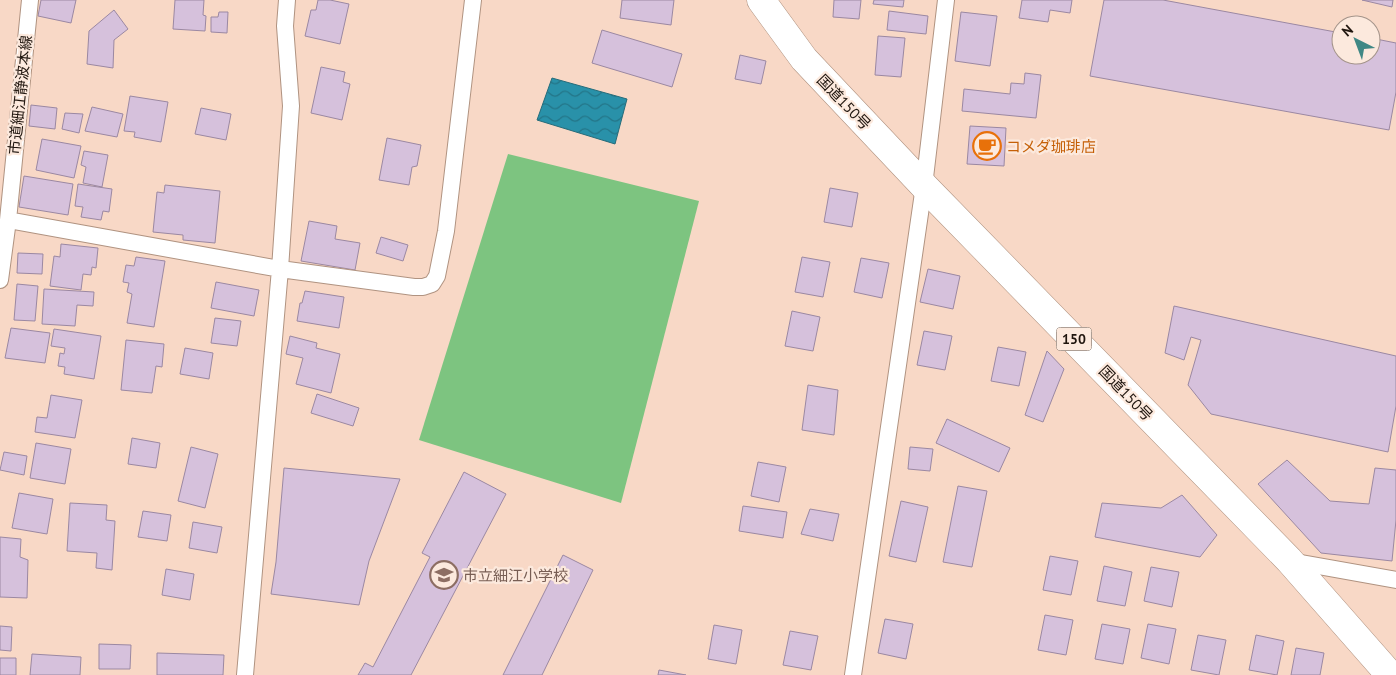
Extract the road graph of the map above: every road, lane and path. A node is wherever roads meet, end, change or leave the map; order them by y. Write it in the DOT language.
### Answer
graph roads {
  1 [pos="30,0"];
  2 [pos="287,0"];
  3 [pos="474,0"];
  4 [pos="761,0"];
  5 [pos="946,0"];
  6 [pos="924,186"];
  7 [pos="8,220"];
  8 [pos="280,269"];
  9 [pos="0,280"];
  10 [pos="1289,560"];
  11 [pos="1396,580"];
  12 [pos="245,675"];
  13 [pos="853,675"];
  14 [pos="1390,675"];
  1 -- 7 [label="street, 市道細江静波本線"];
  2 -- 8 [label="street"];
  3 -- 8 [label="street"];
  4 -- 6 [label="highway, 国道150号 / 150"];
  5 -- 6 [label="street"];
  6 -- 10 [label="highway, 国道150号 / 150"];
  6 -- 13 [label="street"];
  7 -- 8 [label="street"];
  7 -- 9 [label="street, 市道細江静波本線"];
  8 -- 12 [label="street"];
  10 -- 11 [label="street"];
  10 -- 14 [label="highway, 国道150号 / 150"];
}
